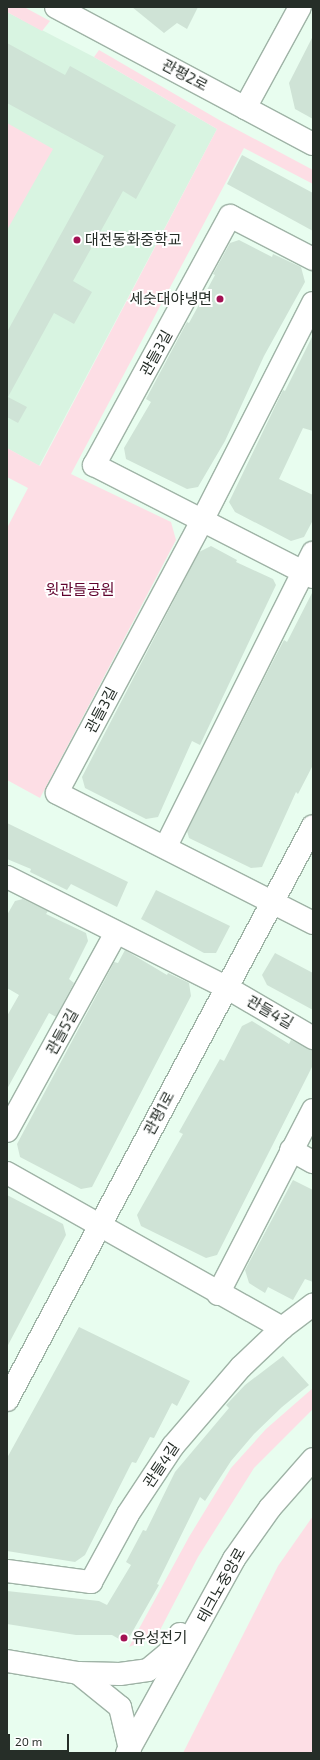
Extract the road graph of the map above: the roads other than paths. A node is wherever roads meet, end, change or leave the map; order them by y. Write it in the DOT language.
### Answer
graph roads {
  1 [pos="56,7"];
  2 [pos="300,7"];
  3 [pos="245,108"];
  4 [pos="313,144"];
  5 [pos="313,259"];
  6 [pos="313,303"];
  7 [pos="202,521"];
  8 [pos="313,553"];
  9 [pos="308,575"];
  10 [pos="313,826"];
  11 [pos="166,846"];
  12 [pos="8,880"];
  13 [pos="274,902"];
  14 [pos="313,923"];
  15 [pos="116,933"];
  16 [pos="226,987"];
  17 [pos="313,1038"];
  18 [pos="313,1110"];
  19 [pos="7,1131"];
  20 [pos="291,1150"];
  21 [pos="313,1162"];
  22 [pos="7,1173"];
  23 [pos="98,1226"];
  24 [pos="218,1294"];
  25 [pos="313,1305"];
  26 [pos="282,1328"];
  27 [pos="7,1400"];
  28 [pos="313,1459"];
  29 [pos="7,1571"];
  30 [pos="200,1622"];
  31 [pos="7,1661"];
  32 [pos="78,1674"];
  33 [pos="135,1723"];
  34 [pos="129,1751"];
  1 -- 3 [label="street, 관평2로"];
  2 -- 3 [label="street"];
  3 -- 4 [label="street, 관평2로"];
  5 -- 7 [label="street, 관들3길"];
  6 -- 7 [label="street, 관들3길"];
  7 -- 9 [label="street"];
  7 -- 11 [label="street, 관들3길"];
  8 -- 9 [label="street"];
  9 -- 11 [label="street"];
  10 -- 13 [label="street, 관평1로"];
  11 -- 13 [label="street, 관들3길"];
  12 -- 15 [label="street"];
  13 -- 14 [label="street, 관들3길"];
  13 -- 16 [label="street, 관평1로"];
  15 -- 16 [label="street"];
  15 -- 19 [label="street, 관들5길"];
  16 -- 17 [label="street, 관들4길"];
  16 -- 23 [label="street, 관평1로"];
  18 -- 20 [label="street"];
  20 -- 21 [label="street"];
  20 -- 24 [label="street"];
  22 -- 23 [label="street"];
  23 -- 24 [label="street"];
  23 -- 27 [label="street, 관평1로"];
  24 -- 26 [label="street"];
  25 -- 26 [label="street, 관들4길"];
  26 -- 29 [label="street, 관들4길"];
  28 -- 30 [label="street, 테크노중앙로"];
  30 -- 32 [label="street"];
  30 -- 33 [label="street, 테크노중앙로"];
  31 -- 32 [label="street"];
  32 -- 33 [label="street"];
  33 -- 34 [label="street, 테크노중앙로"];
}
